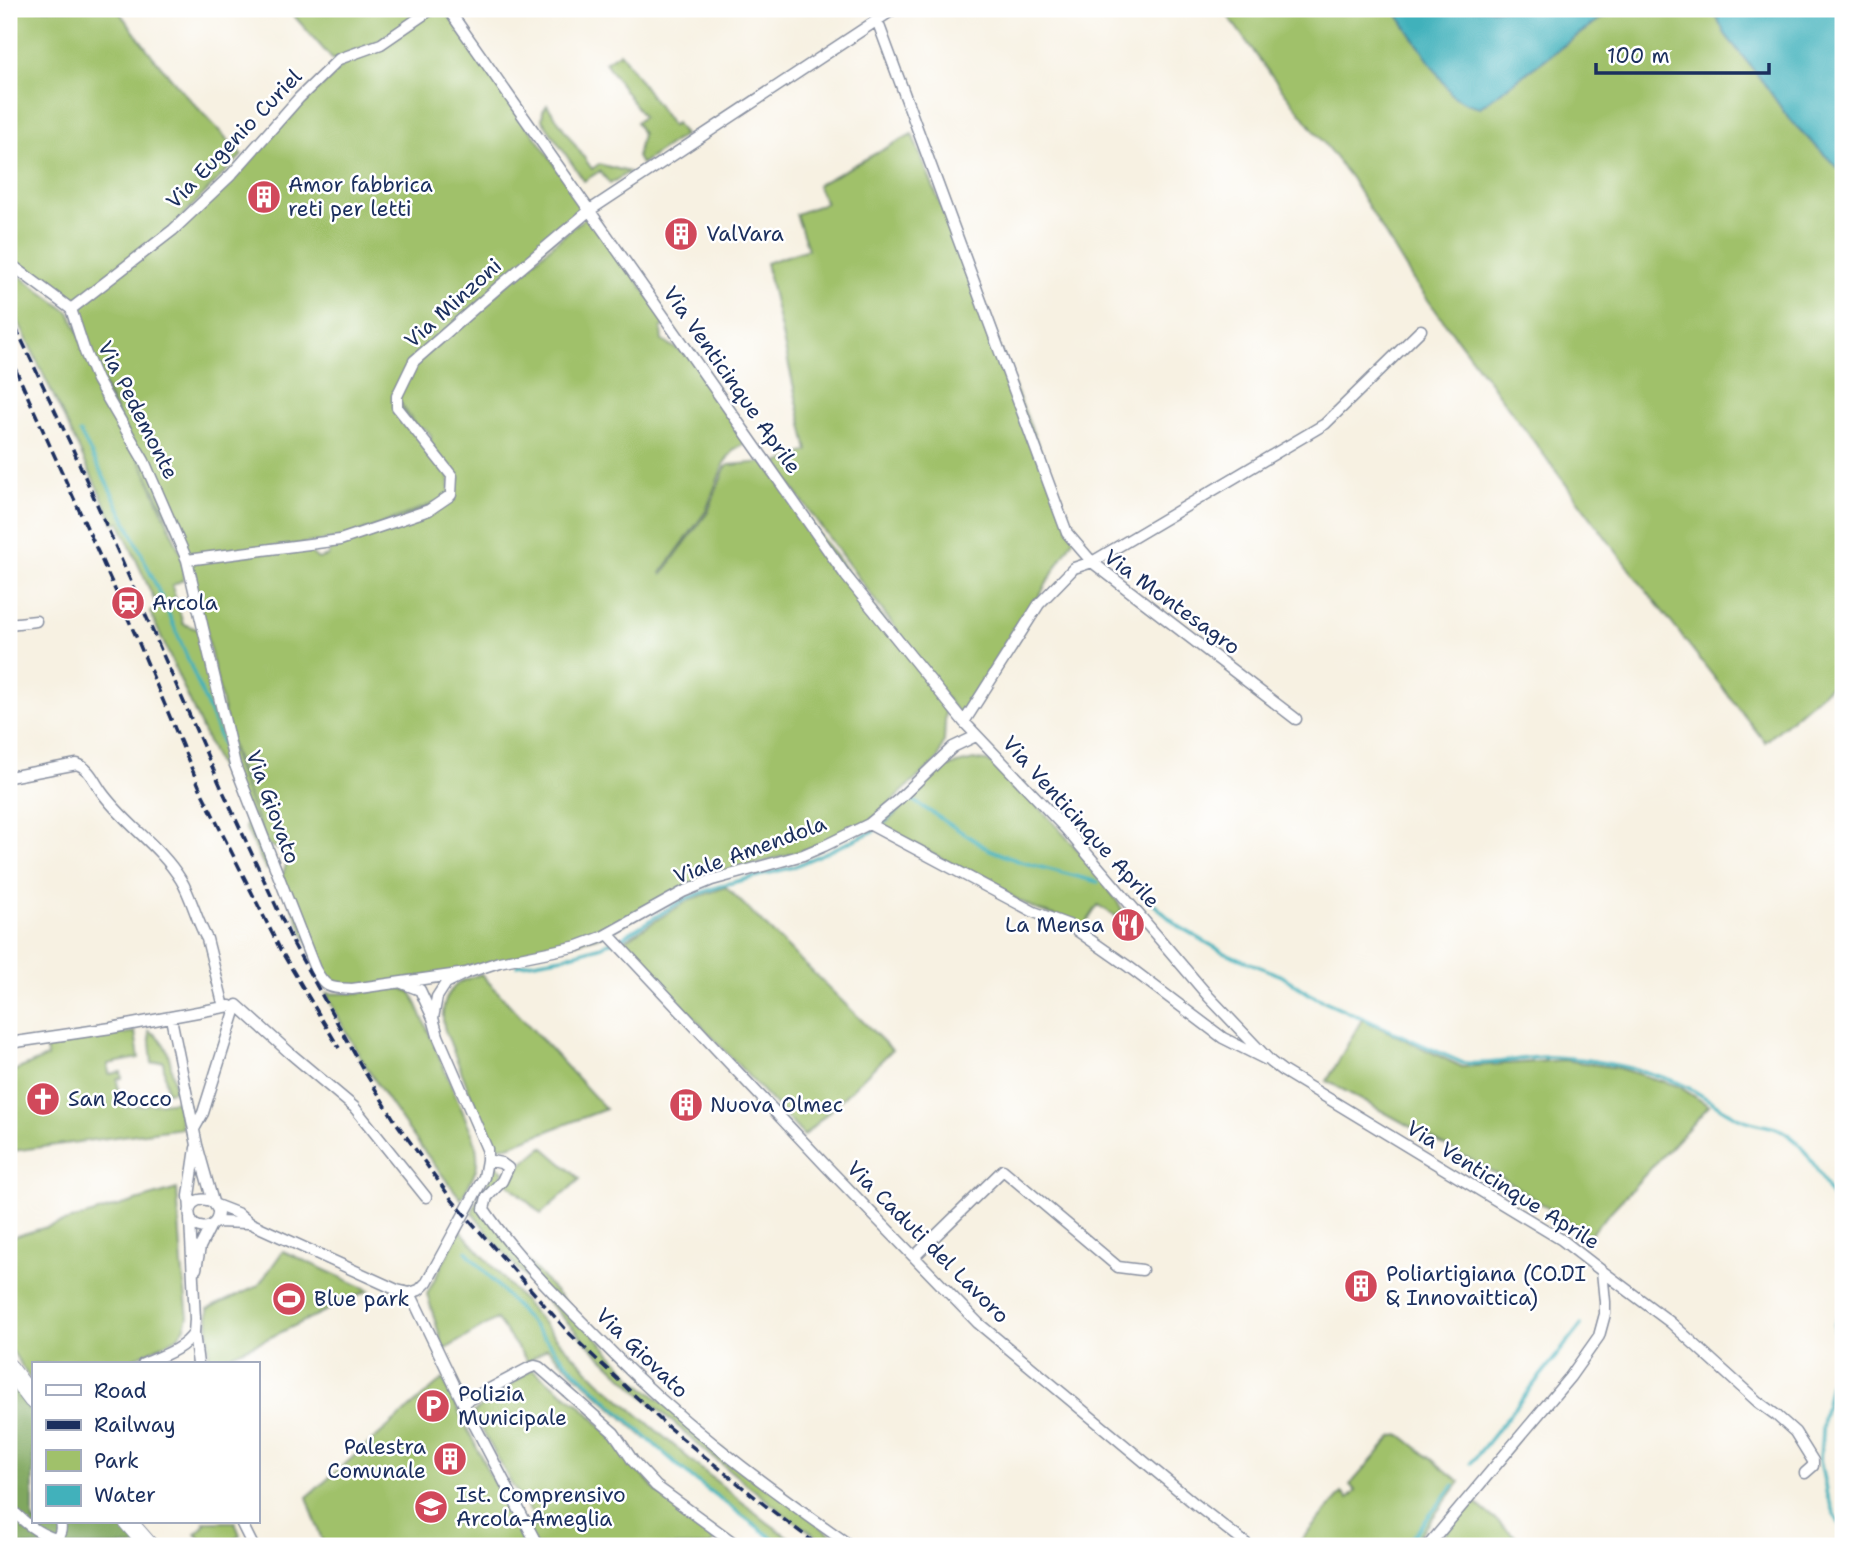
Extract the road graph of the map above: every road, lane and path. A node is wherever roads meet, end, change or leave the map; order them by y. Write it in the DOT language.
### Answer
graph roads {
  1 [pos="432,9"];
  2 [pos="448,9"];
  3 [pos="894,9"];
  4 [pos="877,20"];
  5 [pos="590,210"];
  6 [pos="9,262"];
  7 [pos="71,309"];
  8 [pos="1421,330"];
  9 [pos="187,560"];
  10 [pos="1092,562"];
  11 [pos="36,621"];
  12 [pos="9,624"];
  13 [pos="1296,719"];
  14 [pos="964,722"];
  15 [pos="976,736"];
  16 [pos="9,777"];
  17 [pos="871,825"];
  18 [pos="610,935"];
  19 [pos="466,973"];
  20 [pos="402,983"];
  21 [pos="237,1005"];
  22 [pos="224,1007"];
  23 [pos="171,1018"];
  24 [pos="433,1018"];
  25 [pos="9,1043"];
  26 [pos="1271,1062"];
  27 [pos="194,1129"];
  28 [pos="197,1145"];
  29 [pos="487,1160"];
  30 [pos="426,1197"];
  31 [pos="214,1203"];
  32 [pos="190,1214"];
  33 [pos="250,1223"];
  34 [pos="213,1224"];
  35 [pos="915,1257"];
  36 [pos="1142,1270"];
  37 [pos="1602,1271"];
  38 [pos="193,1282"];
  39 [pos="410,1293"];
  40 [pos="194,1333"];
  41 [pos="148,1362"];
  42 [pos="198,1362"];
  43 [pos="9,1368"];
  44 [pos="32,1399"];
  45 [pos="463,1403"];
  46 [pos="1805,1473"];
  47 [pos="9,1507"];
  48 [pos="61,1524"];
  49 [pos="130,1524"];
  50 [pos="243,1524"];
  51 [pos="149,1546"];
  52 [pos="253,1546"];
  53 [pos="538,1546"];
  54 [pos="738,1546"];
  55 [pos="851,1546"];
  56 [pos="1249,1546"];
  57 [pos="1427,1546"];
  1 -- 7 [label="street, Via Eugenio Curiel"];
  2 -- 5 [label="street, Via Venticinque Aprile"];
  3 -- 4 [label="street"];
  4 -- 5 [label="street"];
  4 -- 10 [label="street"];
  5 -- 9 [label="street, Via Minzoni"];
  5 -- 14 [label="street, Via Venticinque Aprile"];
  6 -- 7 [label="street"];
  7 -- 9 [label="street, Via Pedemonte"];
  8 -- 10 [label="street"];
  9 -- 20 [label="street, Via Giovato"];
  10 -- 13 [label="street, Via Montesagro"];
  10 -- 14 [label="street, Via Montesagro"];
  11 -- 12 [label="street"];
  14 -- 15 [label="street, Via Venticinque Aprile"];
  15 -- 17 [label="street, Viale Amendola"];
  15 -- 26 [label="street, Via Venticinque Aprile"];
  16 -- 22 [label="street"];
  17 -- 18 [label="street, Viale Amendola"];
  17 -- 26 [label="street"];
  18 -- 19 [label="street, Viale Amendola"];
  18 -- 35 [label="street, Via Caduti del Lavoro"];
  19 -- 20 [label="street, Via Giovato"];
  19 -- 24 [label="street, Viale Amendola"];
  20 -- 24 [label="street"];
  21 -- 22 [label="street"];
  21 -- 27 [label="street"];
  21 -- 30 [label="street"];
  22 -- 23 [label="street"];
  23 -- 25 [label="street"];
  23 -- 27 [label="street"];
  24 -- 29 [label="street"];
  26 -- 37 [label="street, Via Venticinque Aprile"];
  27 -- 28 [label="street"];
  28 -- 31 [label="street"];
  28 -- 32 [label="street"];
  29 -- 39 [label="street"];
  29 -- 55 [label="street, Via Giovato"];
  31 -- 32 [label="street"];
  31 -- 33 [label="street"];
  31 -- 34 [label="street"];
  32 -- 34 [label="street"];
  32 -- 38 [label="street"];
  33 -- 34 [label="street"];
  33 -- 39 [label="street"];
  34 -- 38 [label="street"];
  35 -- 36 [label="street"];
  35 -- 56 [label="street, Via Caduti del Lavoro"];
  37 -- 46 [label="street"];
  37 -- 57 [label="street, Via Venticinque Aprile"];
  38 -- 40 [label="street"];
  39 -- 45 [label="street"];
  40 -- 41 [label="street"];
  40 -- 42 [label="street"];
  43 -- 44 [label="main road"];
  45 -- 53 [label="street"];
  45 -- 54 [label="street"];
  47 -- 48 [label="street"];
  49 -- 51 [label="main road"];
  50 -- 52 [label="street"];
}
